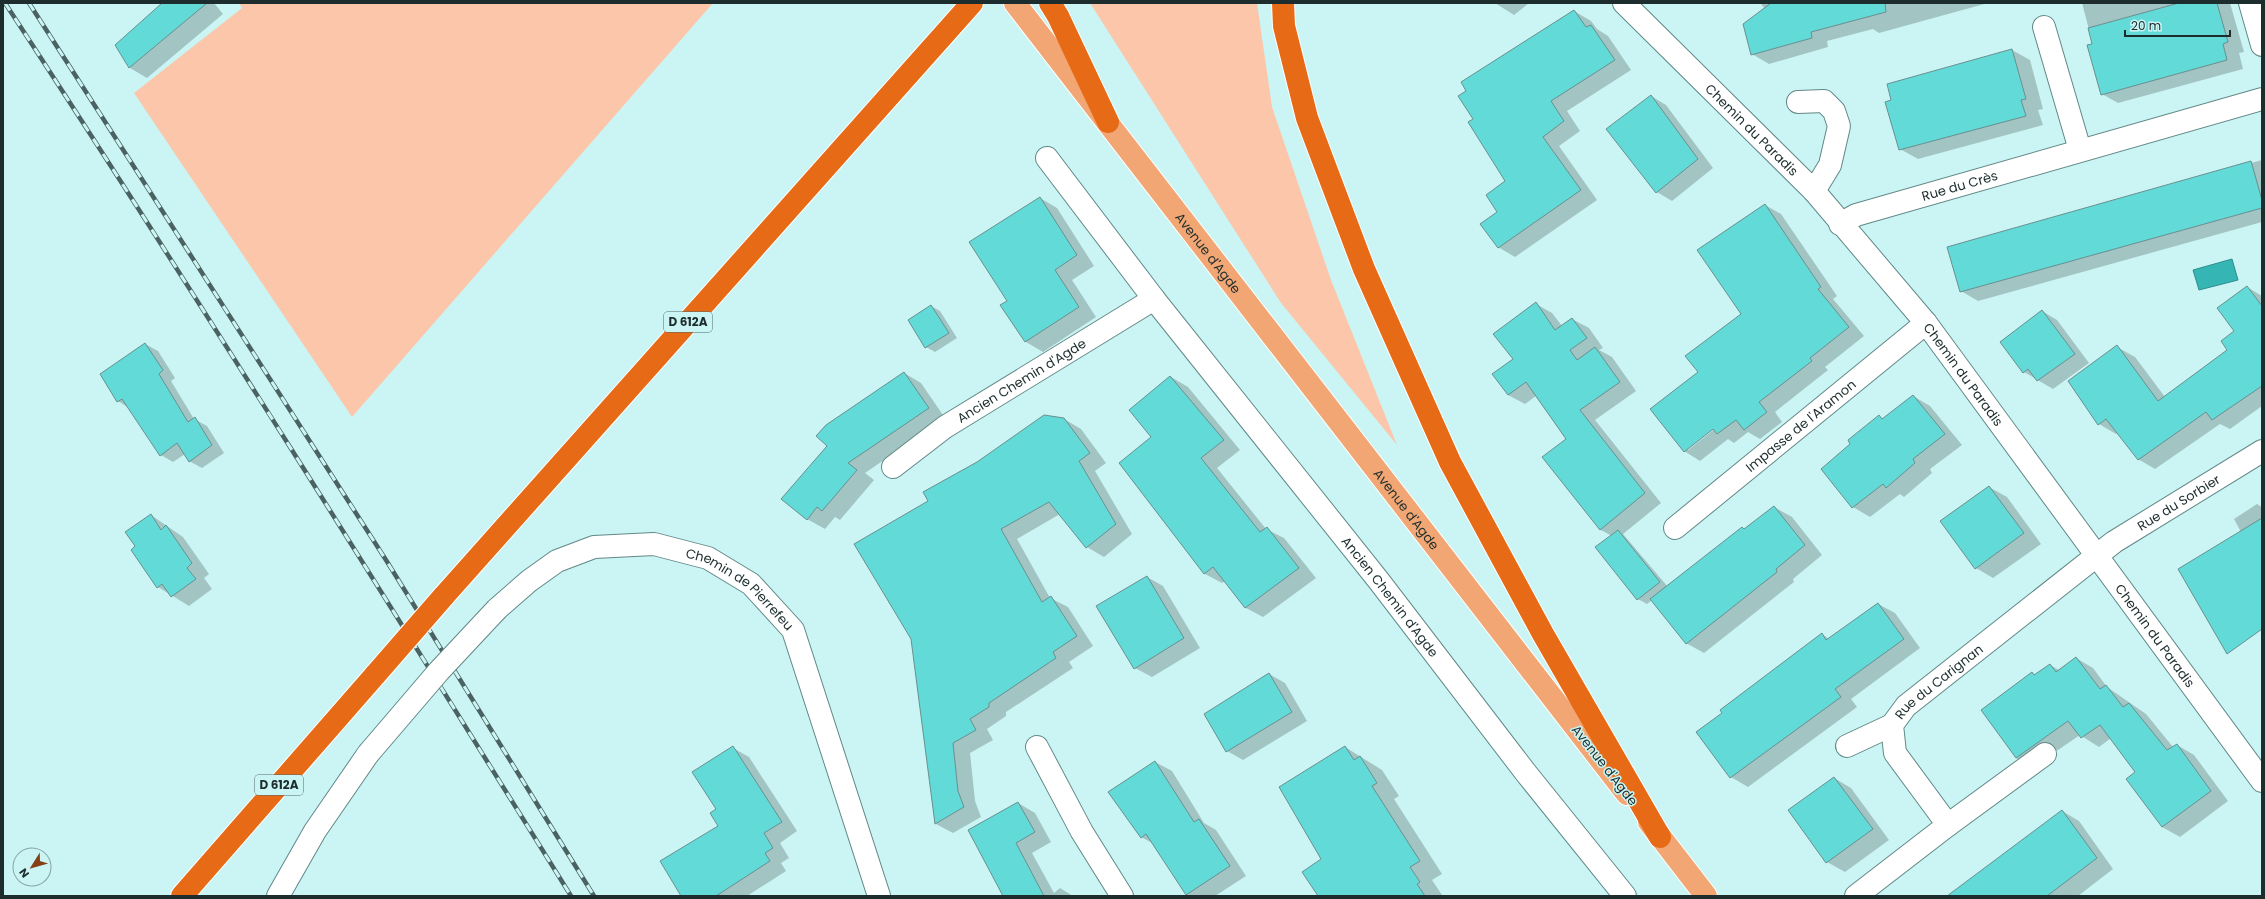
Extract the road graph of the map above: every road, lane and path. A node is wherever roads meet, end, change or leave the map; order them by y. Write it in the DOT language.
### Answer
graph roads {
  1 [pos="972,3"];
  2 [pos="1015,3"];
  3 [pos="1050,3"];
  4 [pos="1283,3"];
  5 [pos="1624,3"];
  6 [pos="2250,3"];
  7 [pos="2044,27"];
  8 [pos="2262,46"];
  9 [pos="2262,99"];
  10 [pos="1798,102"];
  11 [pos="1108,122"];
  12 [pos="2080,150"];
  13 [pos="1047,158"];
  14 [pos="1814,191"];
  15 [pos="1840,224"];
  16 [pos="1154,299"];
  17 [pos="1926,323"];
  18 [pos="2262,451"];
  19 [pos="893,468"];
  20 [pos="1675,528"];
  21 [pos="2096,557"];
  22 [pos="1892,725"];
  23 [pos="1847,746"];
  24 [pos="1037,747"];
  25 [pos="2045,754"];
  26 [pos="2262,781"];
  27 [pos="1948,825"];
  28 [pos="1660,837"];
  29 [pos="182,896"];
  30 [pos="278,896"];
  31 [pos="879,896"];
  32 [pos="1122,896"];
  33 [pos="1624,896"];
  34 [pos="1706,896"];
  35 [pos="1856,896"];
  1 -- 29 [label="highway, D 612A, bridge"];
  2 -- 11 [label="main road, Avenue d'Agde"];
  3 -- 11 [label="highway"];
  4 -- 28 [label="highway"];
  5 -- 14 [label="street, Chemin du Paradis"];
  6 -- 8 [label="street"];
  7 -- 12 [label="street"];
  9 -- 12 [label="street, Rue du Crès"];
  10 -- 14 [label="street"];
  11 -- 28 [label="main road, Avenue d'Agde"];
  12 -- 15 [label="street, Rue du Crès"];
  13 -- 16 [label="street, Ancien Chemin d'Agde"];
  14 -- 15 [label="street, Chemin du Paradis"];
  15 -- 17 [label="street, Chemin du Paradis"];
  16 -- 19 [label="street, Ancien Chemin d'Agde"];
  16 -- 33 [label="street, Ancien Chemin d'Agde"];
  17 -- 20 [label="street, Impasse de l'Aramon"];
  17 -- 21 [label="street, Chemin du Paradis"];
  18 -- 21 [label="street, Rue du Sorbier"];
  21 -- 22 [label="street, Rue du Carignan"];
  21 -- 26 [label="street, Chemin du Paradis"];
  22 -- 23 [label="street"];
  22 -- 27 [label="street, Rue du Carignan"];
  24 -- 32 [label="street"];
  25 -- 27 [label="street"];
  27 -- 35 [label="street"];
  28 -- 34 [label="main road, Avenue d'Agde"];
  30 -- 31 [label="street, Chemin de Pierrefeu, bridge"];
}
